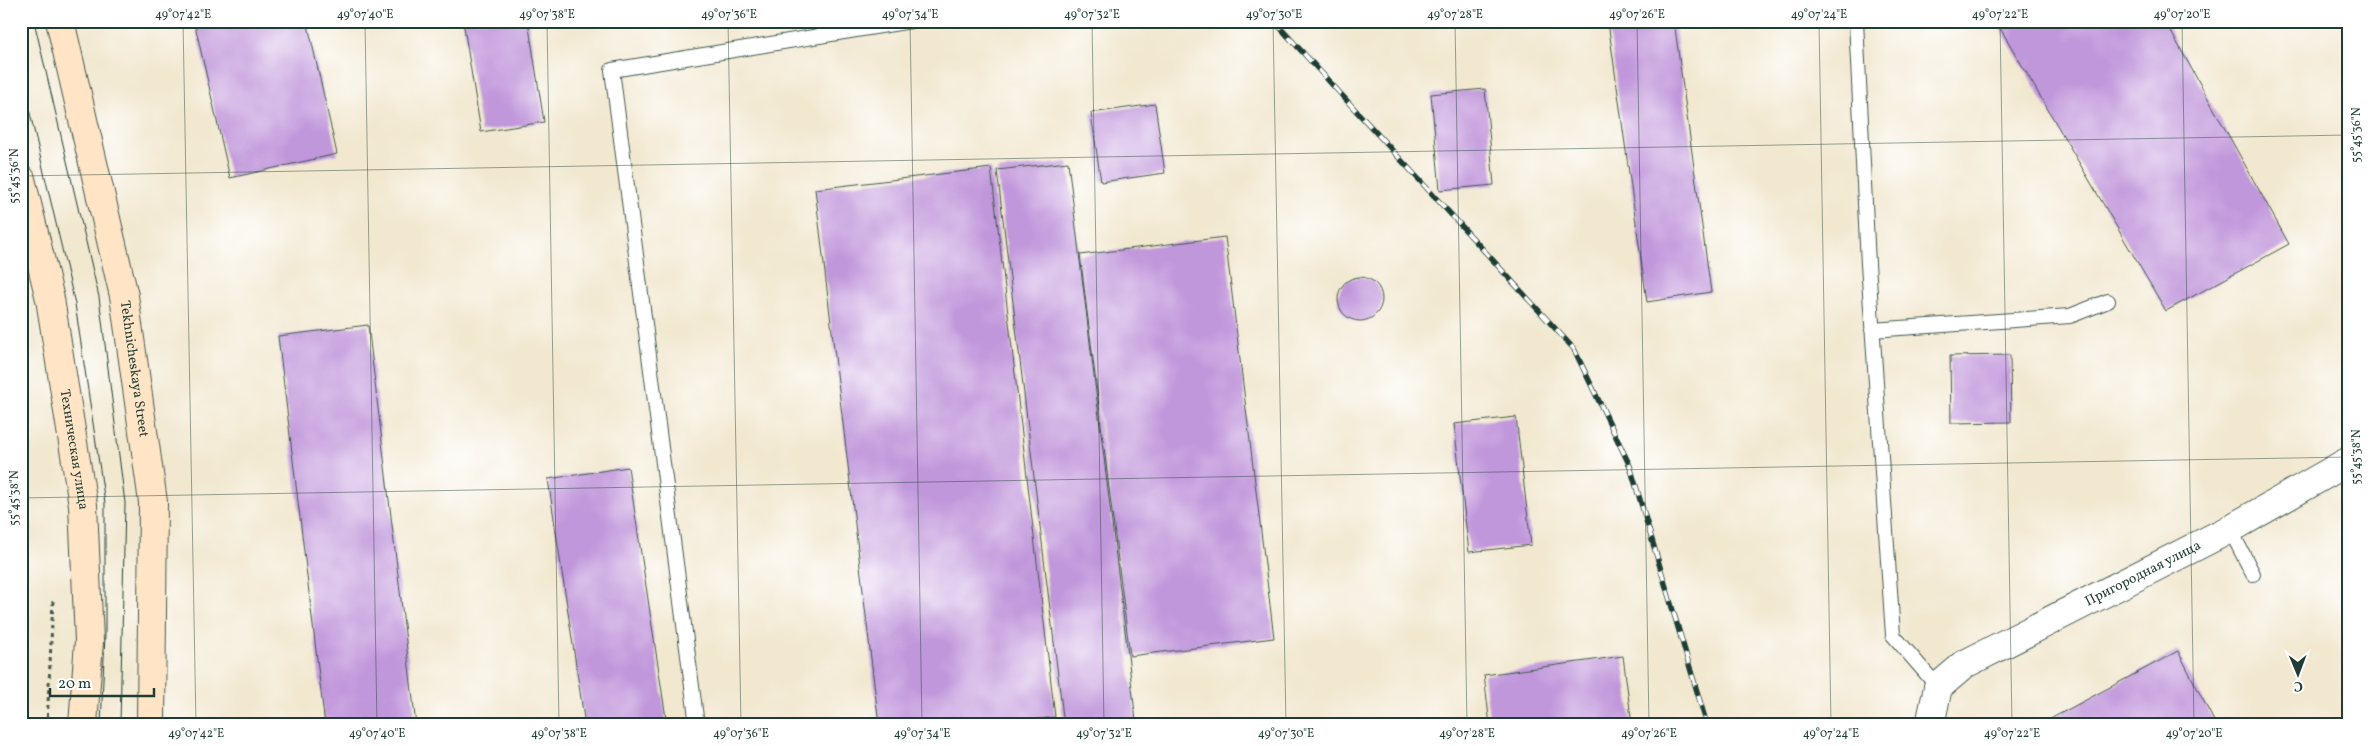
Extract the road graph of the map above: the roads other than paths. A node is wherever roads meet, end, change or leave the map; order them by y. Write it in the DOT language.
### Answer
graph roads {
  1 [pos="60,21"];
  2 [pos="911,21"];
  3 [pos="1856,21"];
  4 [pos="21,179"];
  5 [pos="2108,301"];
  6 [pos="1872,330"];
  7 [pos="2349,461"];
  8 [pos="2230,529"];
  9 [pos="2253,574"];
  10 [pos="1938,688"];
  11 [pos="84,725"];
  12 [pos="151,725"];
  13 [pos="697,725"];
  14 [pos="1930,725"];
  1 -- 12 [label="main road, Tekhnicheskaya Street"];
  2 -- 13 [label="lane"];
  3 -- 6 [label="lane"];
  4 -- 11 [label="main road, Техническая улица"];
  5 -- 6 [label="lane"];
  6 -- 10 [label="lane"];
  7 -- 8 [label="street, Пригородная улица"];
  8 -- 9 [label="lane"];
  8 -- 10 [label="street, Пригородная улица"];
  10 -- 14 [label="street"];
}
